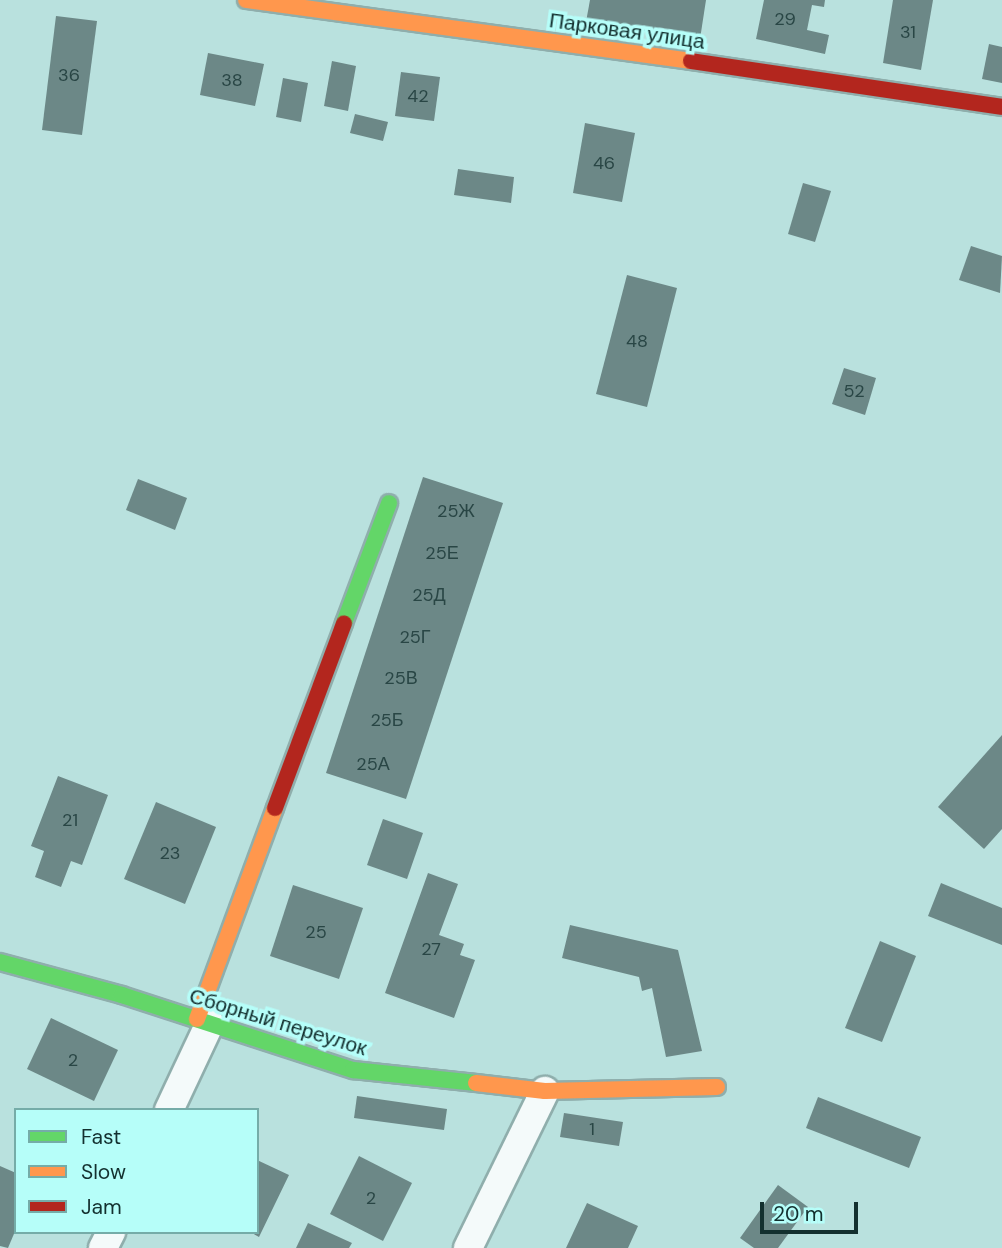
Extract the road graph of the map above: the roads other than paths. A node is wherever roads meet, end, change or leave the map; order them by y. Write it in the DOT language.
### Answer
graph roads {
  1 [pos="246,0"];
  2 [pos="1002,107"];
  3 [pos="389,503"];
  4 [pos="0,962"];
  5 [pos="204,1021"];
  6 [pos="717,1087"];
  7 [pos="545,1091"];
  8 [pos="170,1108"];
  9 [pos="468,1248"];
  1 -- 2 [label="street, Парковая улица"];
  3 -- 5 [label="street"];
  4 -- 5 [label="street, Сборный переулок"];
  5 -- 7 [label="street, Сборный переулок"];
  5 -- 8 [label="street"];
  6 -- 7 [label="street, Сборный переулок"];
  7 -- 9 [label="street"];
}
